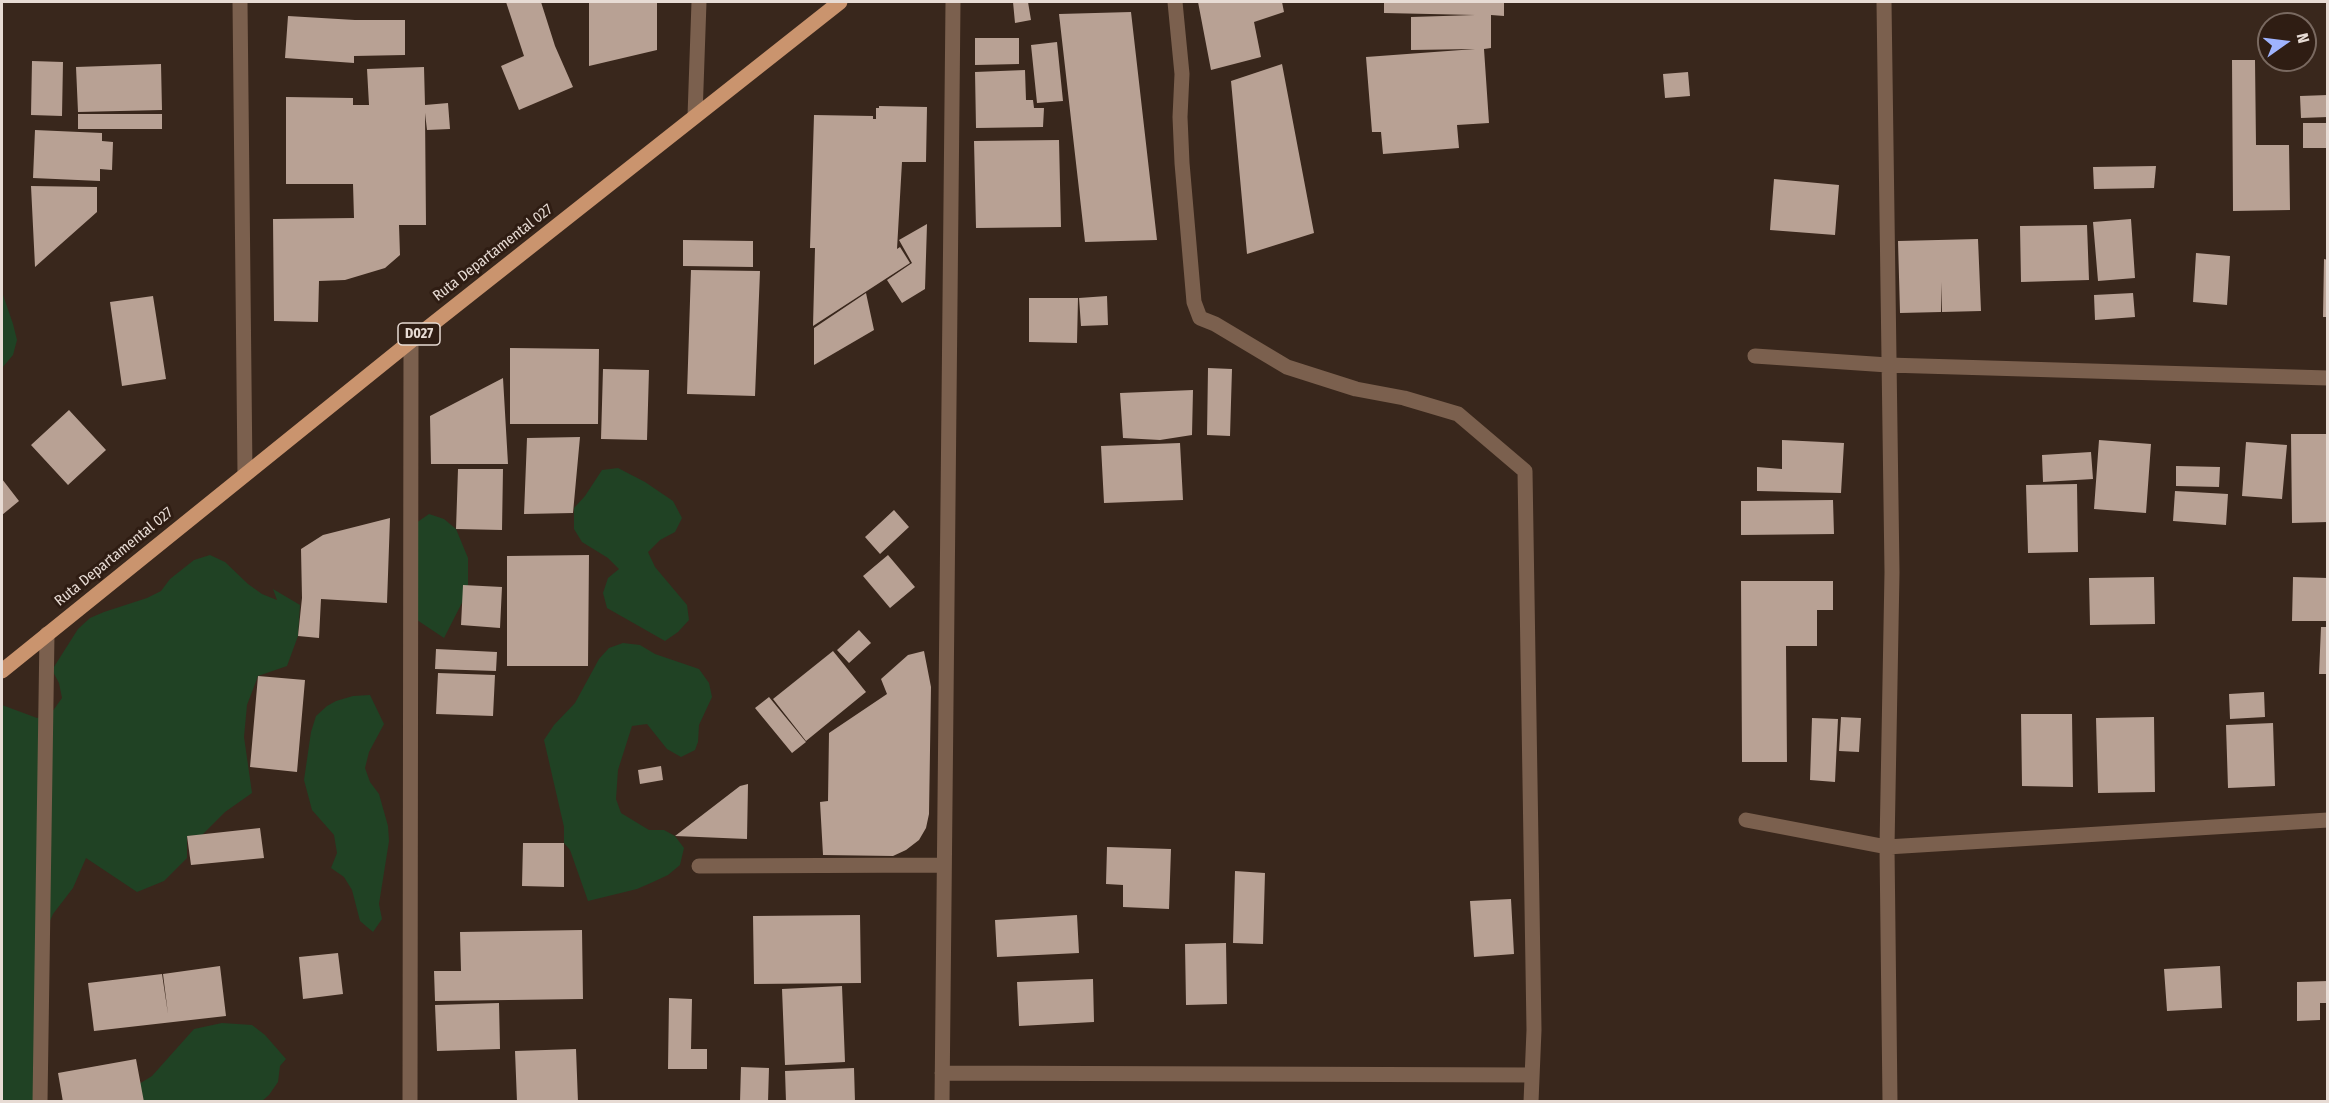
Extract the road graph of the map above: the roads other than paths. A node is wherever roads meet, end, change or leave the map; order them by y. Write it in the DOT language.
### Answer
graph roads {
  1 [pos="240,2"];
  2 [pos="699,2"];
  3 [pos="840,2"];
  4 [pos="953,2"];
  5 [pos="1175,2"];
  6 [pos="1884,2"];
  7 [pos="695,116"];
  8 [pos="411,341"];
  9 [pos="1755,356"];
  10 [pos="1888,365"];
  11 [pos="2328,378"];
  12 [pos="245,474"];
  13 [pos="47,634"];
  14 [pos="2,670"];
  15 [pos="1746,820"];
  16 [pos="2328,820"];
  17 [pos="1887,847"];
  18 [pos="944,865"];
  19 [pos="699,866"];
  20 [pos="942,1072"];
  21 [pos="1531,1075"];
  22 [pos="40,1101"];
  23 [pos="410,1101"];
  24 [pos="942,1101"];
  25 [pos="1531,1101"];
  26 [pos="1890,1101"];
  1 -- 12 [label="street"];
  2 -- 7 [label="street"];
  3 -- 7 [label="main road, Ruta Departamental 027 / D027"];
  4 -- 18 [label="street"];
  5 -- 21 [label="street"];
  6 -- 10 [label="street"];
  7 -- 8 [label="main road, Ruta Departamental 027 / D027"];
  8 -- 12 [label="main road, Ruta Departamental 027 / D027"];
  8 -- 23 [label="street"];
  9 -- 10 [label="street"];
  10 -- 11 [label="street"];
  10 -- 17 [label="street"];
  12 -- 13 [label="main road, Ruta Departamental 027 / D027"];
  13 -- 14 [label="main road, Ruta Departamental 027 / D027"];
  13 -- 22 [label="street"];
  15 -- 17 [label="street"];
  16 -- 17 [label="street"];
  17 -- 26 [label="street"];
  18 -- 19 [label="street"];
  18 -- 20 [label="street"];
  20 -- 21 [label="street"];
  20 -- 24 [label="street"];
  21 -- 25 [label="street"];
}
